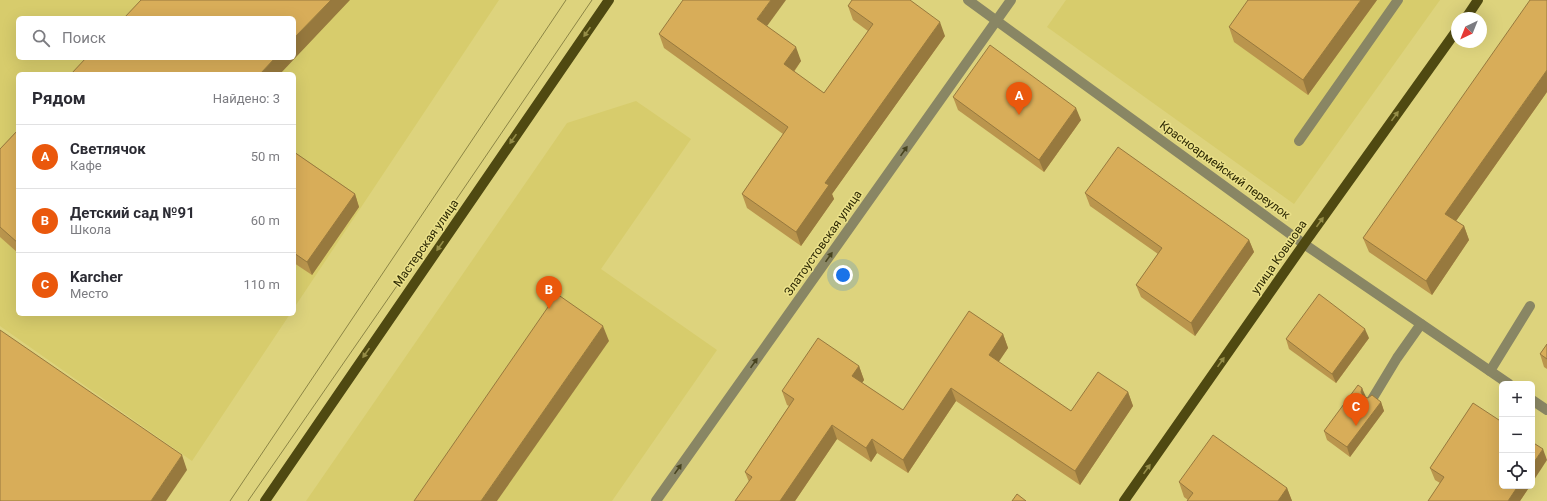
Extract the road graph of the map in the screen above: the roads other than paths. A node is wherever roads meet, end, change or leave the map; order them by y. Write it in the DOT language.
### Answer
graph roads {
  1 [pos="609,0"];
  2 [pos="968,0"];
  3 [pos="1011,0"];
  4 [pos="1398,0"];
  5 [pos="1478,0"];
  6 [pos="1470,12"];
  7 [pos="997,20"];
  8 [pos="1451,38"];
  9 [pos="1299,141"];
  10 [pos="1304,244"];
  11 [pos="1530,306"];
  12 [pos="1421,324"];
  13 [pos="1490,371"];
  14 [pos="1505,381"];
  15 [pos="1371,401"];
  16 [pos="1535,402"];
  17 [pos="1547,410"];
  18 [pos="265,501"];
  19 [pos="656,501"];
  20 [pos="1124,501"];
  1 -- 18 [label="main road, Мастерская улица, one-way"];
  2 -- 7 [label="street, Красноармейский переулок"];
  3 -- 7 [label="street, Златоустовская улица"];
  4 -- 9 [label="street"];
  5 -- 6 [label="main road"];
  7 -- 10 [label="street, Красноармейский переулок"];
  19 -- 7 [label="street, Златоустовская улица, one-way"];
  10 -- 8 [label="main road, улица Ковшова, one-way"];
  10 -- 12 [label="street, Красноармейский переулок"];
  20 -- 10 [label="main road, улица Ковшова, one-way"];
  11 -- 13 [label="street"];
  12 -- 13 [label="street, Красноармейский переулок"];
  12 -- 15 [label="street"];
  13 -- 14 [label="street, Красноармейский переулок"];
  16 -- 17 [label="street"];
}
